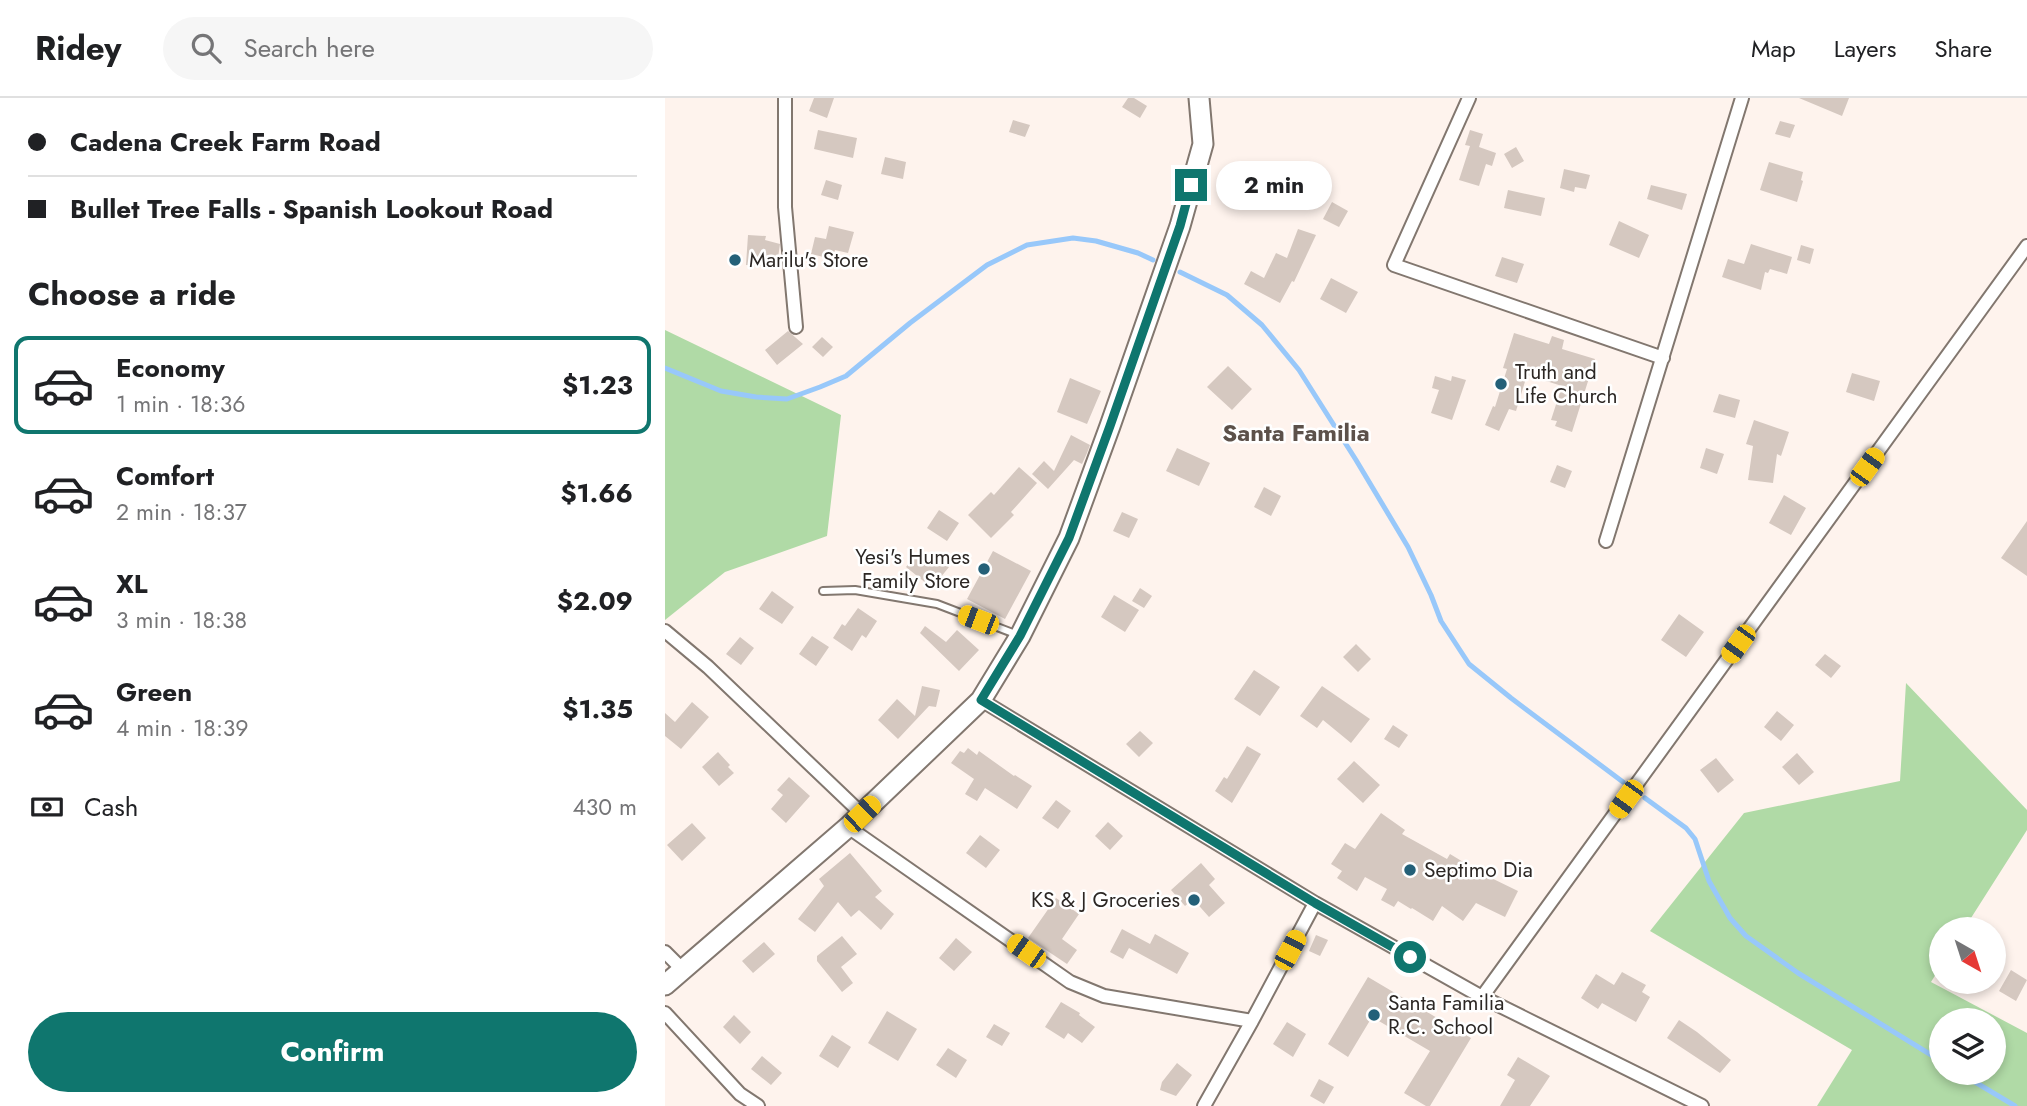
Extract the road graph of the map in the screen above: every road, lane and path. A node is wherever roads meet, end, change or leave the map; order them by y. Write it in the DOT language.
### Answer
graph roads {
  1 [pos="785,98"];
  2 [pos="1199,98"];
  3 [pos="1469,98"];
  4 [pos="1742,98"];
  5 [pos="2027,246"];
  6 [pos="796,327"];
  7 [pos="1663,358"];
  8 [pos="1606,541"];
  9 [pos="823,591"];
  10 [pos="665,631"];
  11 [pos="1020,636"];
  12 [pos="981,700"];
  13 [pos="855,820"];
  14 [pos="1315,903"];
  15 [pos="665,952"];
  16 [pos="683,970"];
  17 [pos="665,985"];
  18 [pos="1482,998"];
  19 [pos="665,1013"];
  20 [pos="1252,1021"];
  21 [pos="758,1106"];
  22 [pos="1204,1106"];
  23 [pos="1702,1106"];
  1 -- 6 [label="street"];
  2 -- 11 [label="main road"];
  3 -- 7 [label="street"];
  4 -- 7 [label="street"];
  5 -- 18 [label="street"];
  7 -- 8 [label="street"];
  9 -- 11 [label="lane"];
  10 -- 13 [label="street"];
  11 -- 12 [label="main road"];
  12 -- 13 [label="main road"];
  12 -- 14 [label="street"];
  13 -- 16 [label="main road"];
  13 -- 20 [label="street"];
  14 -- 18 [label="street"];
  14 -- 20 [label="street"];
  15 -- 16 [label="street"];
  16 -- 17 [label="main road"];
  18 -- 23 [label="street"];
  19 -- 21 [label="street"];
  20 -- 22 [label="street"];
}
